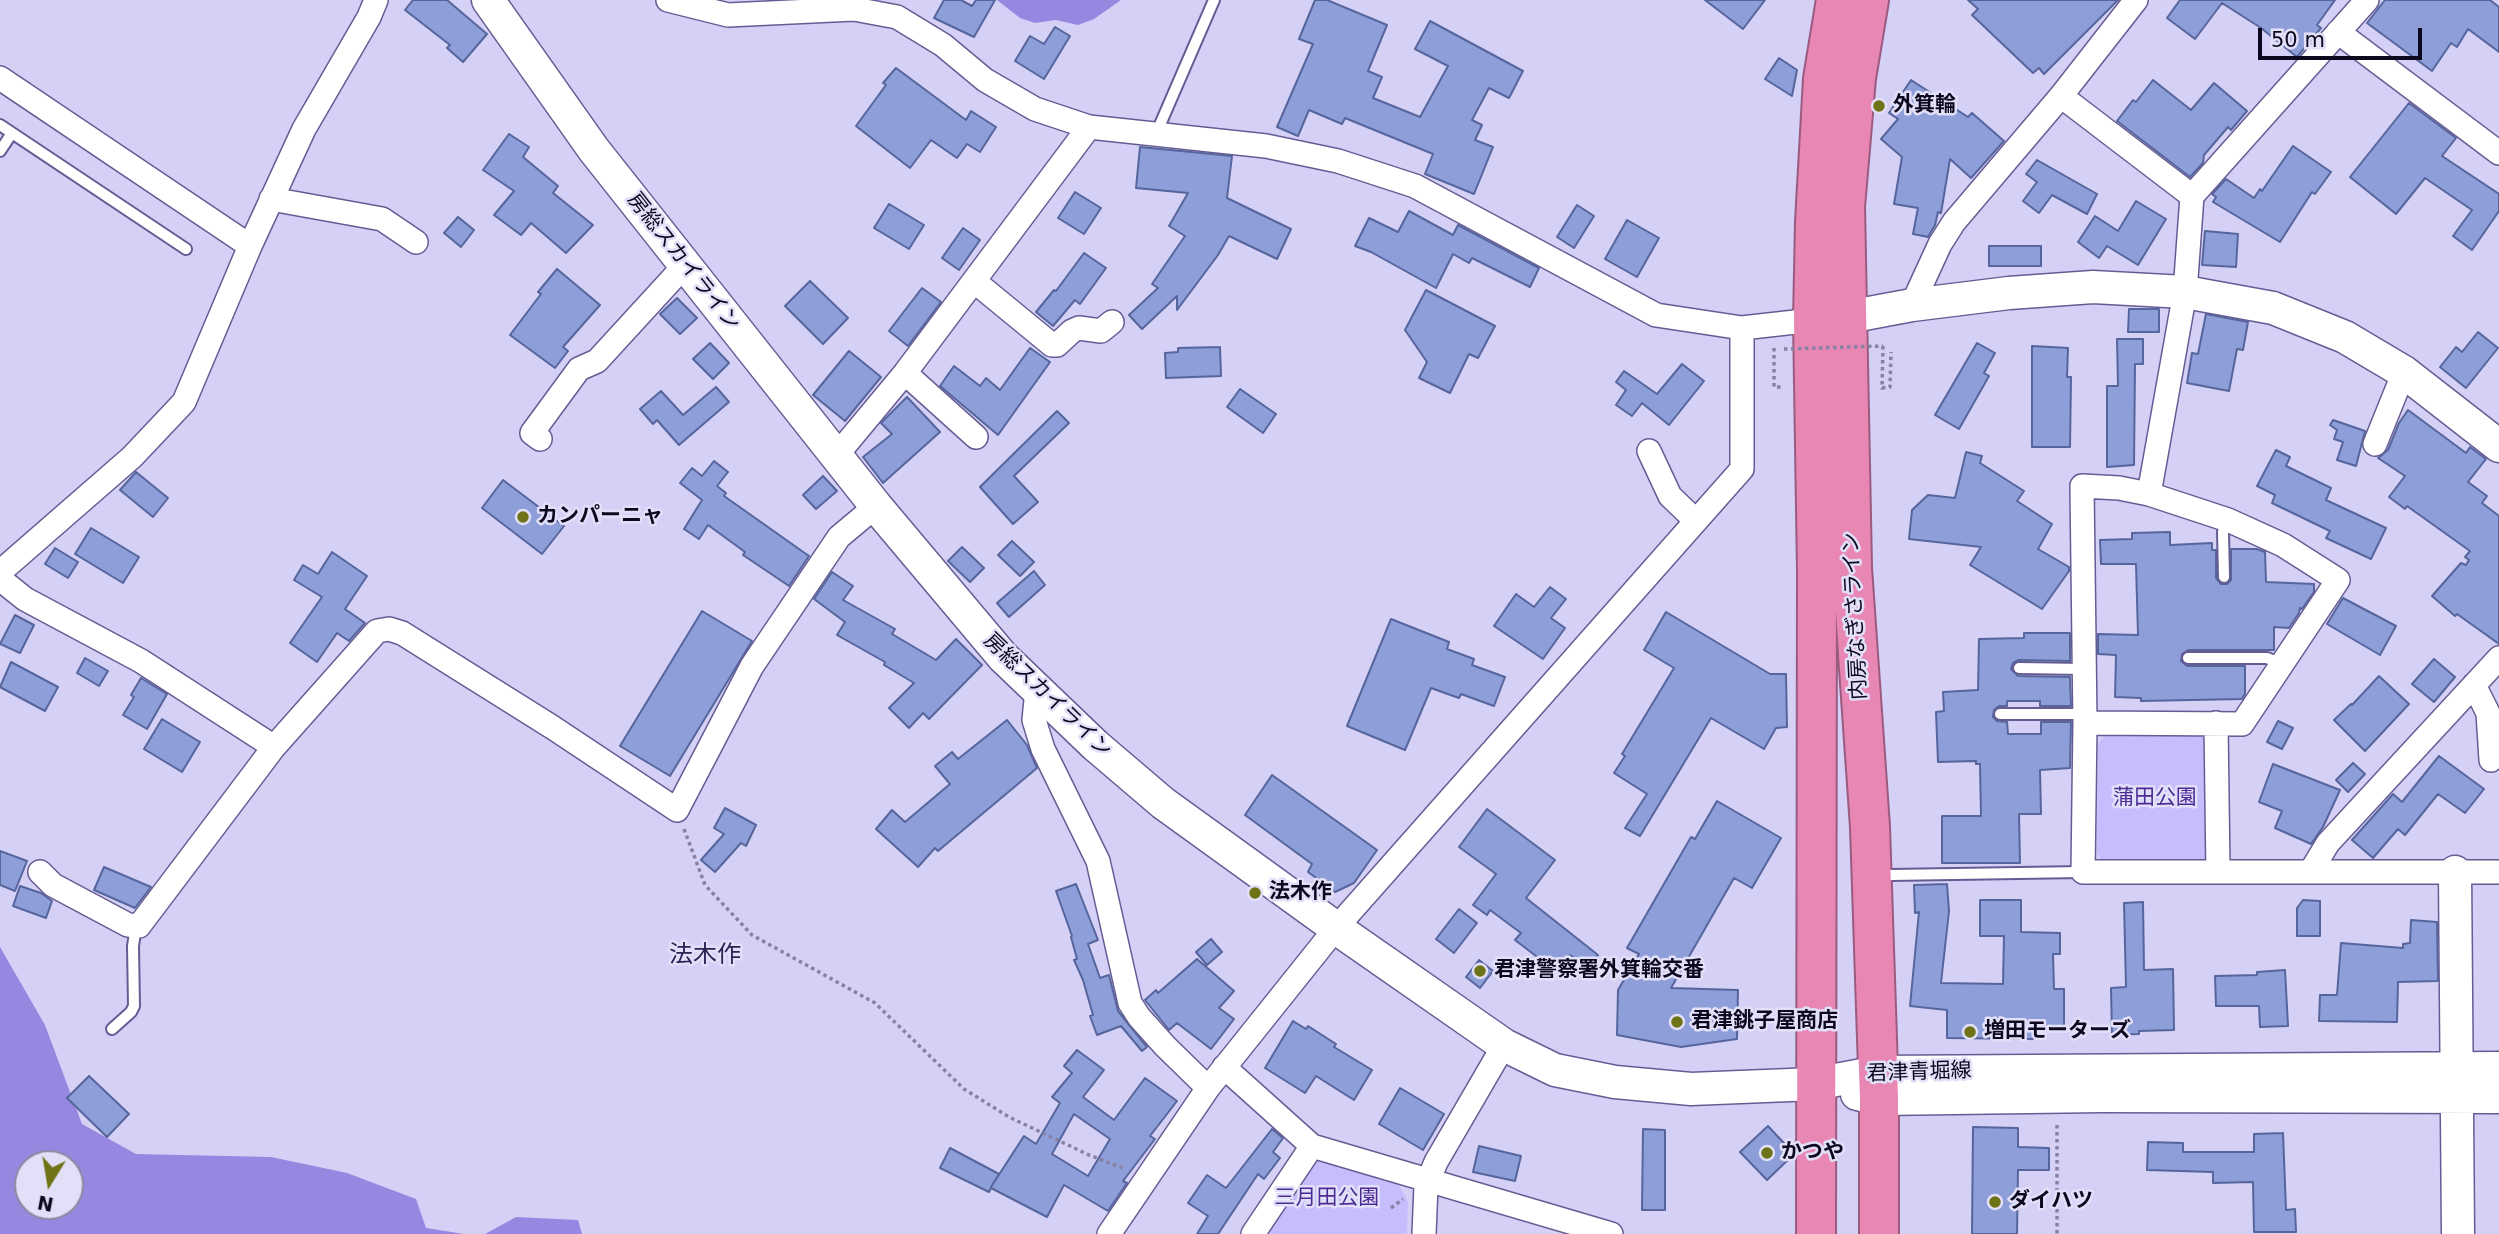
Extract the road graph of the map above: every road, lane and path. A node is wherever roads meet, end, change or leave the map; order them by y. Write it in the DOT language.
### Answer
graph roads {
  1 [pos="376,0"];
  2 [pos="488,0"];
  3 [pos="668,0"];
  4 [pos="1214,0"];
  5 [pos="1836,0"];
  6 [pos="1869,0"];
  7 [pos="2136,0"];
  8 [pos="2367,0"];
  9 [pos="2338,32"];
  10 [pos="0,78"];
  11 [pos="2060,96"];
  12 [pos="0,125"];
  13 [pos="1089,127"];
  14 [pos="12,133"];
  15 [pos="1156,134"];
  16 [pos="0,151"];
  17 [pos="2499,153"];
  18 [pos="2192,196"];
  19 [pos="271,199"];
  20 [pos="416,242"];
  21 [pos="250,246"];
  22 [pos="186,249"];
  23 [pos="685,265"];
  24 [pos="974,281"];
  25 [pos="2185,292"];
  26 [pos="1912,305"];
  27 [pos="1831,318"];
  28 [pos="1112,322"];
  29 [pos="1742,328"];
  30 [pos="1774,348"];
  31 [pos="1784,349"];
  32 [pos="1891,352"];
  33 [pos="2404,372"];
  34 [pos="905,373"];
  35 [pos="1774,387"];
  36 [pos="976,437"];
  37 [pos="540,439"];
  38 [pos="2375,444"];
  39 [pos="2499,446"];
  40 [pos="1649,451"];
  41 [pos="836,456"];
  42 [pos="2149,494"];
  43 [pos="876,506"];
  44 [pos="2228,520"];
  45 [pos="1696,521"];
  46 [pos="0,572"];
  47 [pos="2224,577"];
  48 [pos="0,579"];
  49 [pos="2188,658"];
  50 [pos="2499,660"];
  51 [pos="2282,664"];
  52 [pos="2019,668"];
  53 [pos="2084,669"];
  54 [pos="2474,685"];
  55 [pos="1037,690"];
  56 [pos="2000,714"];
  57 [pos="2085,718"];
  58 [pos="2216,723"];
  59 [pos="274,747"];
  60 [pos="2491,760"];
  61 [pos="677,810"];
  62 [pos="2311,871"];
  63 [pos="40,872"];
  64 [pos="2083,872"];
  65 [pos="2218,872"];
  66 [pos="2455,872"];
  67 [pos="2499,872"];
  68 [pos="1890,875"];
  69 [pos="136,926"];
  70 [pos="1336,928"];
  71 [pos="112,1029"];
  72 [pos="1504,1045"];
  73 [pos="1224,1067"];
  74 [pos="2499,1068"];
  75 [pos="2457,1083"];
  76 [pos="1815,1084"];
  77 [pos="1878,1085"];
  78 [pos="1208,1088"];
  79 [pos="2499,1097"];
  80 [pos="2057,1125"];
  81 [pos="1312,1146"];
  82 [pos="1145,1181"];
  83 [pos="1428,1181"];
  84 [pos="1406,1197"];
  85 [pos="1391,1208"];
  86 [pos="1109,1234"];
  87 [pos="1253,1234"];
  88 [pos="1424,1234"];
  89 [pos="1611,1234"];
  90 [pos="1816,1234"];
  91 [pos="1880,1234"];
  92 [pos="2057,1234"];
  93 [pos="2458,1234"];
  1 -- 19 [label="street"];
  2 -- 23 [label="main road, 房総スカイライン"];
  3 -- 13 [label="street"];
  4 -- 15 [label="lane"];
  5 -- 27 [label="highway, 内房なぎさライン"];
  6 -- 27 [label="highway, 内房なぎさライン"];
  7 -- 11 [label="street"];
  8 -- 9 [label="street"];
  9 -- 17 [label="street"];
  9 -- 18 [label="street"];
  10 -- 21 [label="street"];
  11 -- 18 [label="street"];
  11 -- 26 [label="street"];
  12 -- 14 [label="lane"];
  13 -- 15 [label="street"];
  13 -- 24 [label="street"];
  14 -- 16 [label="lane"];
  14 -- 22 [label="lane"];
  15 -- 29 [label="street"];
  18 -- 25 [label="street"];
  19 -- 20 [label="street"];
  19 -- 21 [label="street"];
  21 -- 46 [label="street"];
  23 -- 37 [label="street"];
  23 -- 41 [label="main road, 房総スカイライン"];
  24 -- 28 [label="street"];
  24 -- 34 [label="street"];
  25 -- 26 [label="main road"];
  25 -- 33 [label="main road"];
  25 -- 42 [label="street"];
  26 -- 27 [label="main road"];
  27 -- 29 [label="street"];
  27 -- 76 [label="highway, 内房なぎさライン"];
  27 -- 77 [label="highway, 内房なぎさライン"];
  29 -- 45 [label="street"];
  30 -- 35 [label="path"];
  31 -- 32 [label="path, bridge"];
  33 -- 38 [label="street"];
  33 -- 39 [label="main road"];
  34 -- 36 [label="street"];
  34 -- 41 [label="street"];
  40 -- 45 [label="street"];
  41 -- 43 [label="main road, 房総スカイライン"];
  42 -- 44 [label="street"];
  42 -- 53 [label="street"];
  43 -- 55 [label="main road, 房総スカイライン"];
  43 -- 61 [label="street"];
  44 -- 47 [label="lane"];
  44 -- 51 [label="street"];
  45 -- 70 [label="street"];
  48 -- 59 [label="street"];
  49 -- 51 [label="lane"];
  50 -- 54 [label="street"];
  51 -- 58 [label="street"];
  52 -- 53 [label="lane"];
  53 -- 57 [label="street"];
  54 -- 60 [label="street"];
  54 -- 62 [label="street"];
  55 -- 70 [label="main road, 房総スカイライン"];
  55 -- 78 [label="street"];
  56 -- 57 [label="lane"];
  57 -- 58 [label="street"];
  57 -- 64 [label="street"];
  58 -- 65 [label="street"];
  59 -- 61 [label="street"];
  59 -- 69 [label="street"];
  61 -- 82 [label="path"];
  62 -- 65 [label="street"];
  62 -- 66 [label="street"];
  63 -- 69 [label="street"];
  64 -- 65 [label="street"];
  64 -- 68 [label="lane"];
  66 -- 67 [label="street"];
  66 -- 75 [label="main road"];
  69 -- 71 [label="lane"];
  70 -- 72 [label="main road, 房総スカイライン"];
  70 -- 73 [label="street"];
  72 -- 76 [label="main road, 房総スカイライン"];
  72 -- 83 [label="street"];
  73 -- 78 [label="street"];
  73 -- 81 [label="street"];
  74 -- 75 [label="main road, 君津青堀線"];
  75 -- 77 [label="main road, 君津青堀線"];
  75 -- 79 [label="main road, 君津青堀線"];
  75 -- 93 [label="main road"];
  76 -- 77 [label="main road, 君津青堀線"];
  76 -- 90 [label="highway, 内房なぎさライン"];
  77 -- 91 [label="highway, 内房なぎさライン"];
  78 -- 82 [label="street"];
  80 -- 92 [label="path"];
  81 -- 83 [label="street"];
  81 -- 87 [label="street"];
  82 -- 86 [label="street"];
  83 -- 88 [label="street"];
  83 -- 89 [label="street"];
  84 -- 85 [label="path"];
}
